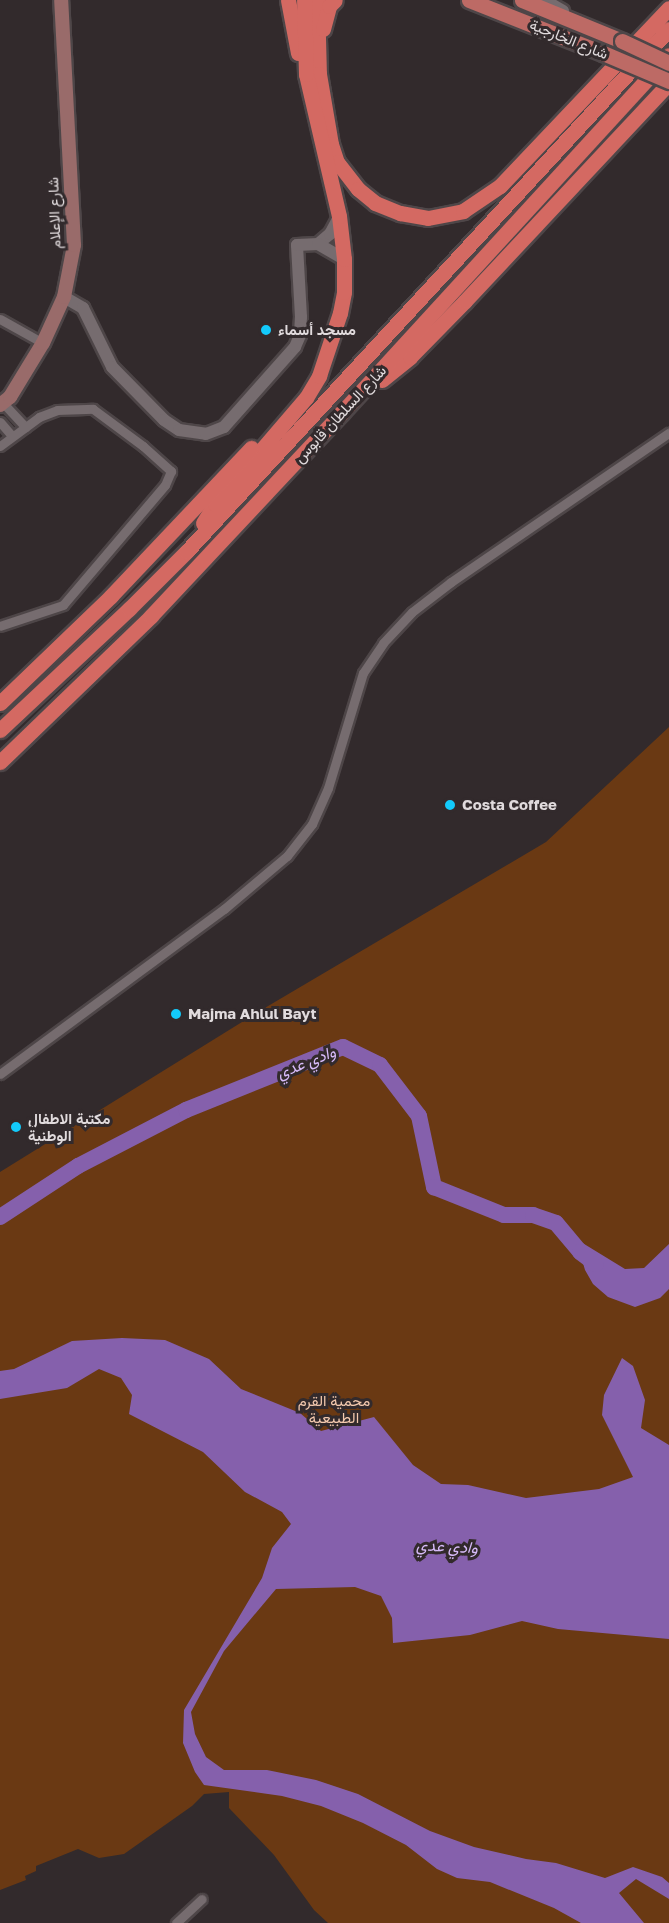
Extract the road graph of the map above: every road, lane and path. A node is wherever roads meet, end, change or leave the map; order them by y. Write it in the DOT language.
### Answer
graph roads {
  1 [pos="288,0"];
  2 [pos="304,0"];
  3 [pos="317,0"];
  4 [pos="335,0"];
  5 [pos="469,0"];
  6 [pos="522,0"];
  7 [pos="544,0"];
  8 [pos="668,0"];
  9 [pos="62,3"];
  10 [pos="669,8"];
  11 [pos="669,29"];
  12 [pos="603,33"];
  13 [pos="669,55"];
  14 [pos="616,63"];
  15 [pos="669,63"];
  16 [pos="313,74"];
  17 [pos="669,82"];
  18 [pos="339,216"];
  19 [pos="318,244"];
  20 [pos="344,259"];
  21 [pos="64,297"];
  22 [pos="0,319"];
  23 [pos="43,343"];
  24 [pos="328,352"];
  25 [pos="2,404"];
  26 [pos="342,412"];
  27 [pos="0,422"];
  28 [pos="25,427"];
  29 [pos="669,433"];
  30 [pos="12,436"];
  31 [pos="0,446"];
  32 [pos="186,552"];
  33 [pos="0,626"];
  34 [pos="52,682"];
  35 [pos="0,703"];
  36 [pos="0,723"];
  37 [pos="0,730"];
  38 [pos="0,762"];
  39 [pos="0,1074"];
  40 [pos="202,1899"];
  41 [pos="176,1923"];
  1 -- 16 [label="highway"];
  2 -- 16 [label="highway"];
  3 -- 16 [label="highway"];
  4 -- 16 [label="highway"];
  5 -- 17 [label="main road, شارع الخارجية, bridge"];
  6 -- 12 [label="main road, شارع الخارجية"];
  7 -- 12 [label="street"];
  8 -- 14 [label="highway"];
  9 -- 21 [label="main road, شارع الإعلام"];
  10 -- 14 [label="highway"];
  11 -- 32 [label="highway, شارع السلطان قابوس"];
  12 -- 15 [label="main road, شارع الخارجية, bridge"];
  13 -- 26 [label="highway, شارع السلطان قابوس"];
  14 -- 16 [label="highway"];
  16 -- 18 [label="highway"];
  17 -- 26 [label="highway"];
  18 -- 19 [label="street"];
  18 -- 20 [label="highway"];
  19 -- 20 [label="street"];
  19 -- 21 [label="street"];
  20 -- 24 [label="highway"];
  21 -- 23 [label="main road, شارع الإعلام"];
  22 -- 23 [label="street"];
  23 -- 25 [label="main road, شارع الإعلام"];
  24 -- 32 [label="highway"];
  24 -- 35 [label="highway"];
  25 -- 28 [label="street"];
  26 -- 38 [label="highway, شارع السلطان قابوس"];
  27 -- 30 [label="street"];
  28 -- 30 [label="street"];
  28 -- 33 [label="street"];
  29 -- 39 [label="street"];
  30 -- 31 [label="street"];
  32 -- 34 [label="highway, شارع السلطان قابوس"];
  34 -- 36 [label="highway"];
  34 -- 37 [label="highway, شارع السلطان قابوس"];
  40 -- 41 [label="street"];
}
